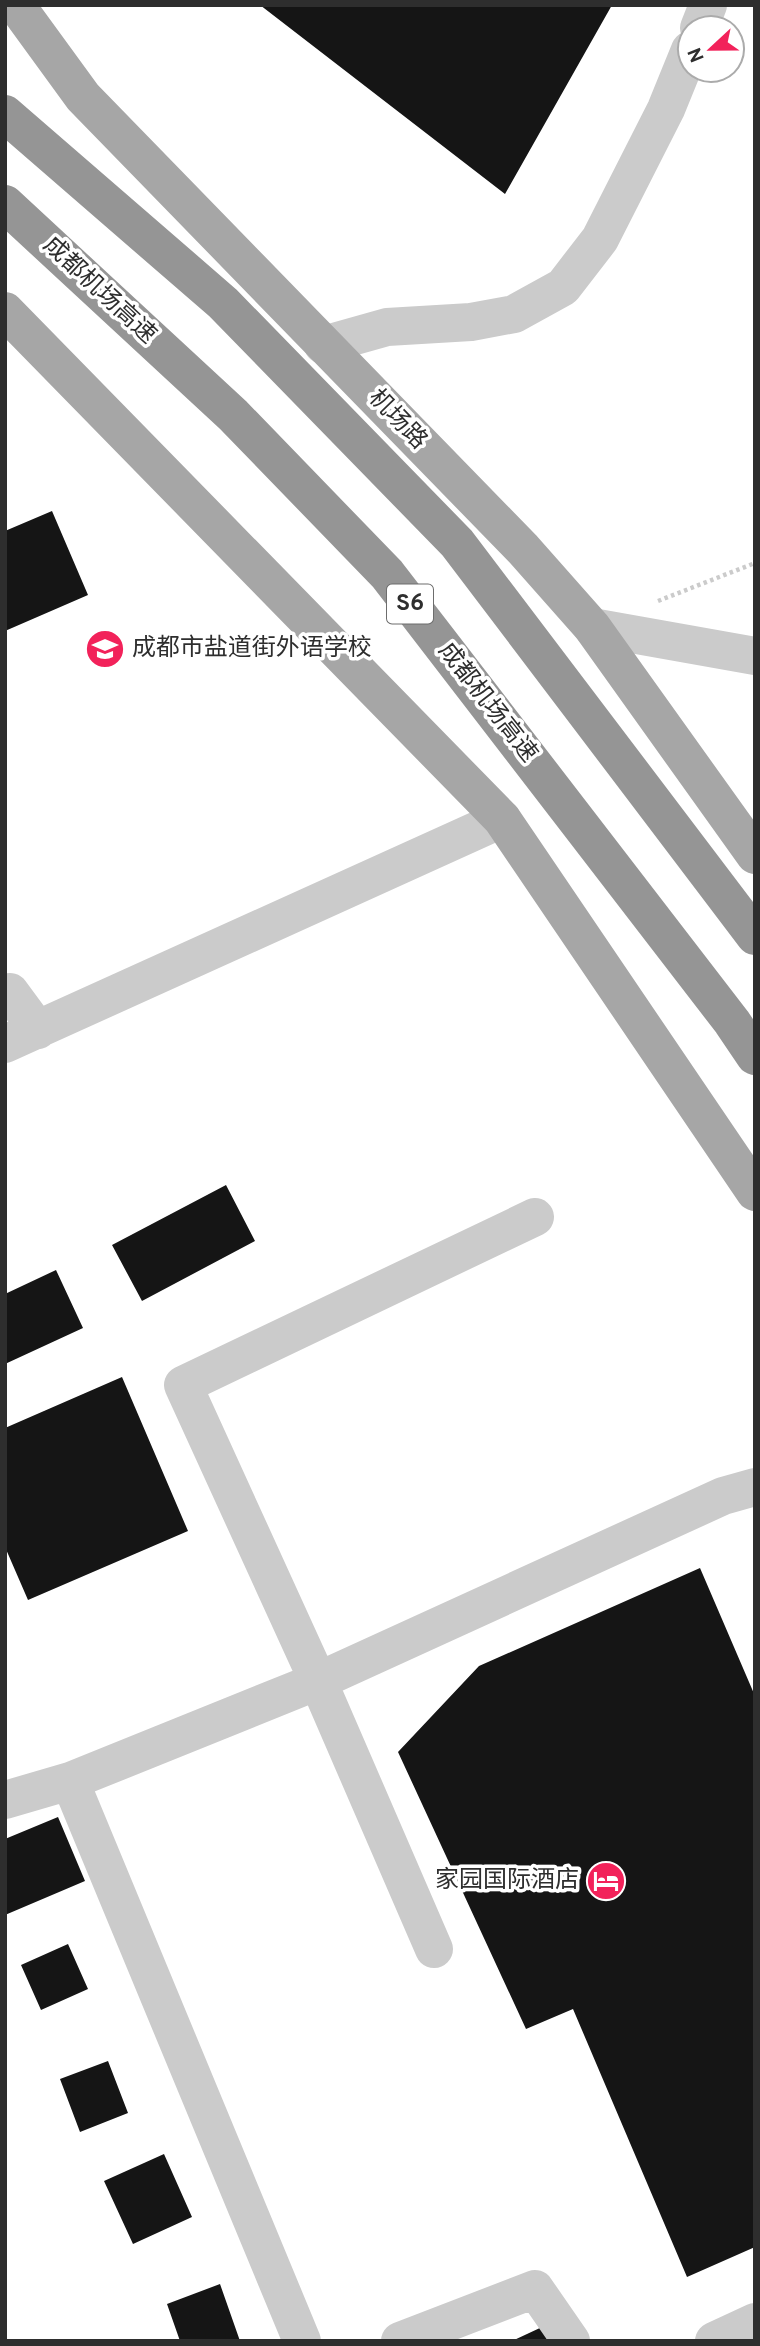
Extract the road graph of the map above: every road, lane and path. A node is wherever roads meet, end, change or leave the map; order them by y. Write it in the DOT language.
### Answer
graph roads {
  1 [pos="16,5"];
  2 [pos="676,84"];
  3 [pos="5,114"];
  4 [pos="5,204"];
  5 [pos="8,321"];
  6 [pos="323,345"];
  7 [pos="755,563"];
  8 [pos="655,602"];
  9 [pos="592,627"];
  10 [pos="755,656"];
  11 [pos="502,819"];
  12 [pos="755,855"];
  13 [pos="755,936"];
  14 [pos="5,994"];
  15 [pos="21,1037"];
  16 [pos="755,1056"];
  17 [pos="755,1192"];
  18 [pos="535,1217"];
  19 [pos="755,1488"];
  20 [pos="318,1681"];
  21 [pos="71,1781"];
  22 [pos="5,1800"];
  23 [pos="434,1949"];
  24 [pos="755,2322"];
  25 [pos="302,2341"];
  26 [pos="400,2341"];
  27 [pos="571,2341"];
  28 [pos="714,2341"];
  1 -- 6 [label="main road, 机场路"];
  2 -- 6 [label="street"];
  3 -- 13 [label="highway"];
  4 -- 16 [label="highway, 成都机场高速 / S6"];
  5 -- 11 [label="main road"];
  6 -- 9 [label="main road, 机场路"];
  7 -- 8 [label="path"];
  9 -- 10 [label="street"];
  9 -- 12 [label="main road, 机场路"];
  11 -- 15 [label="street"];
  11 -- 17 [label="main road"];
  14 -- 15 [label="street"];
  18 -- 20 [label="street"];
  19 -- 20 [label="street"];
  20 -- 21 [label="street"];
  20 -- 23 [label="street"];
  21 -- 22 [label="street"];
  21 -- 25 [label="street"];
  24 -- 28 [label="street"];
  26 -- 27 [label="street"];
}
